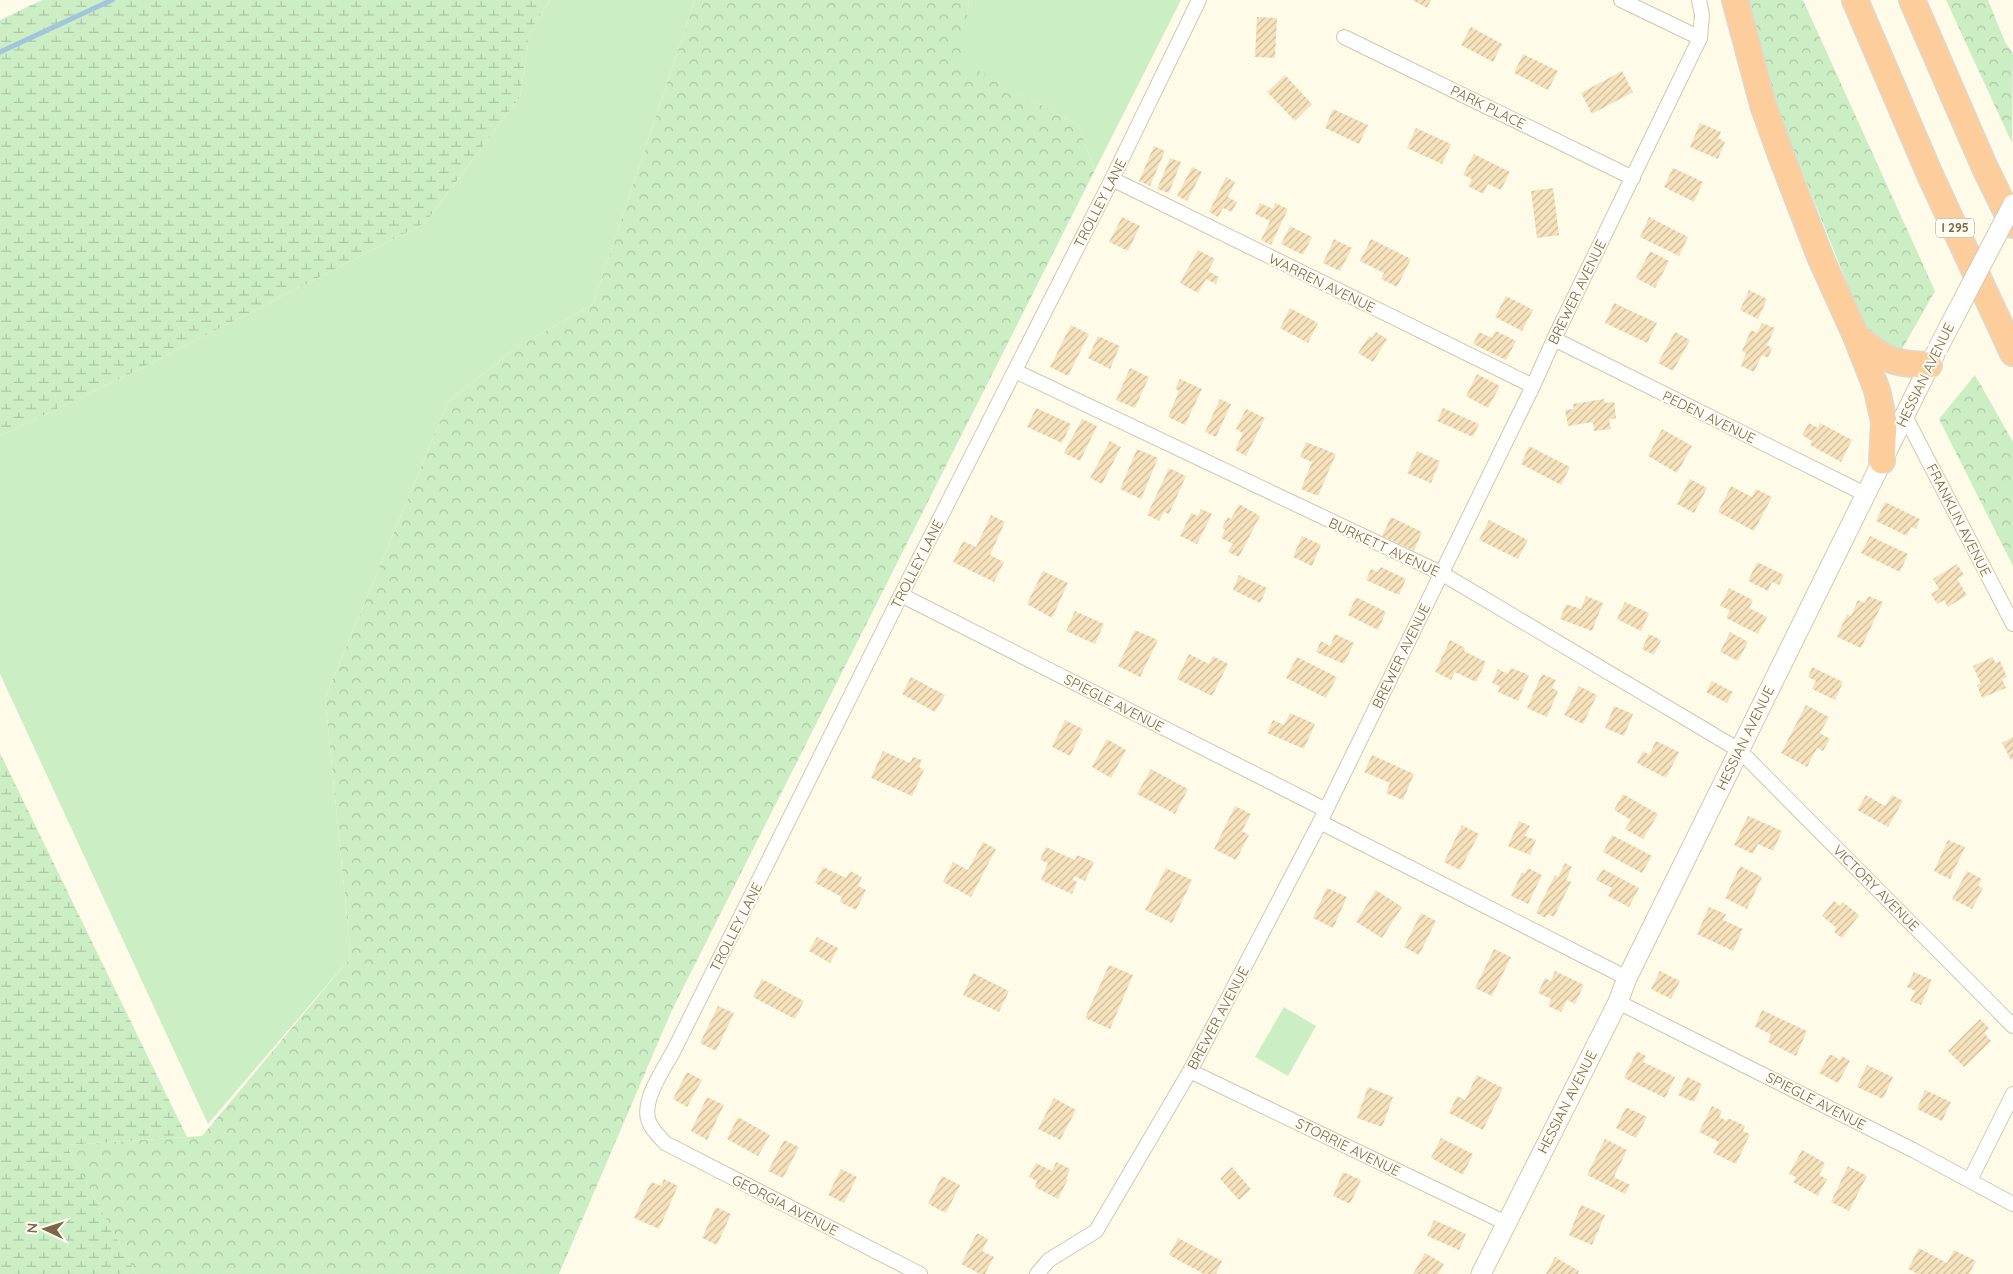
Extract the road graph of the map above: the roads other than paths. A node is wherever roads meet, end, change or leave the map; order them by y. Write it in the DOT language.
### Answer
graph roads {
  1 [pos="1199,0"];
  2 [pos="1620,0"];
  3 [pos="1699,0"];
  4 [pos="1735,0"];
  5 [pos="1855,0"];
  6 [pos="1912,0"];
  7 [pos="1344,37"];
  8 [pos="1700,38"];
  9 [pos="1633,178"];
  10 [pos="1112,179"];
  11 [pos="2013,204"];
  12 [pos="2013,225"];
  13 [pos="1856,336"];
  14 [pos="1554,340"];
  15 [pos="2013,353"];
  16 [pos="1933,357"];
  17 [pos="1015,372"];
  18 [pos="1533,386"];
  19 [pos="1905,416"];
  20 [pos="1882,461"];
  21 [pos="1865,494"];
  22 [pos="1442,573"];
  23 [pos="901,595"];
  24 [pos="2013,624"];
  25 [pos="1739,750"];
  26 [pos="1323,816"];
  27 [pos="1627,978"];
  28 [pos="1618,1002"];
  29 [pos="2013,1026"];
  30 [pos="1190,1071"];
  31 [pos="2013,1094"];
  32 [pos="655,1130"];
  33 [pos="1970,1180"];
  34 [pos="2013,1204"];
  35 [pos="1506,1223"];
  36 [pos="920,1274"];
  37 [pos="1036,1274"];
  38 [pos="1481,1274"];
  1 -- 10 [label="street, TROLLEY LANE"];
  2 -- 8 [label="street"];
  3 -- 8 [label="street, BREWER AVENUE"];
  4 -- 13 [label="highway"];
  5 -- 15 [label="highway, I 295"];
  6 -- 12 [label="highway"];
  7 -- 9 [label="street, PARK PLACE"];
  8 -- 9 [label="street, BREWER AVENUE"];
  9 -- 14 [label="street, BREWER AVENUE"];
  10 -- 17 [label="street, TROLLEY LANE"];
  10 -- 18 [label="street, WARREN AVENUE"];
  11 -- 16 [label="main road, HESSIAN AVENUE, bridge"];
  13 -- 16 [label="highway"];
  13 -- 20 [label="highway"];
  14 -- 18 [label="street, BREWER AVENUE"];
  14 -- 21 [label="street, PEDEN AVENUE"];
  16 -- 19 [label="main road, HESSIAN AVENUE"];
  17 -- 22 [label="street, BURKETT AVENUE"];
  17 -- 23 [label="street, TROLLEY LANE"];
  18 -- 22 [label="street, BREWER AVENUE"];
  19 -- 20 [label="main road, HESSIAN AVENUE"];
  19 -- 24 [label="street, FRANKLIN AVENUE"];
  20 -- 21 [label="main road, HESSIAN AVENUE"];
  21 -- 25 [label="main road, HESSIAN AVENUE"];
  22 -- 25 [label="street, BURKETT AVENUE"];
  22 -- 26 [label="street, BREWER AVENUE"];
  23 -- 26 [label="street, SPIEGLE AVENUE"];
  23 -- 32 [label="street, TROLLEY LANE"];
  25 -- 27 [label="main road, HESSIAN AVENUE"];
  25 -- 29 [label="street, VICTORY AVENUE"];
  26 -- 27 [label="street, SPIEGLE AVENUE"];
  26 -- 30 [label="street, BREWER AVENUE"];
  27 -- 28 [label="main road, HESSIAN AVENUE"];
  28 -- 33 [label="street, SPIEGLE AVENUE"];
  28 -- 35 [label="main road, HESSIAN AVENUE"];
  30 -- 35 [label="street, STORRIE AVENUE"];
  30 -- 37 [label="street, BREWER AVENUE"];
  31 -- 33 [label="street"];
  32 -- 36 [label="street, GEORGIA AVENUE"];
  33 -- 34 [label="street, SPIEGLE AVENUE"];
  35 -- 38 [label="main road, HESSIAN AVENUE"];
}
